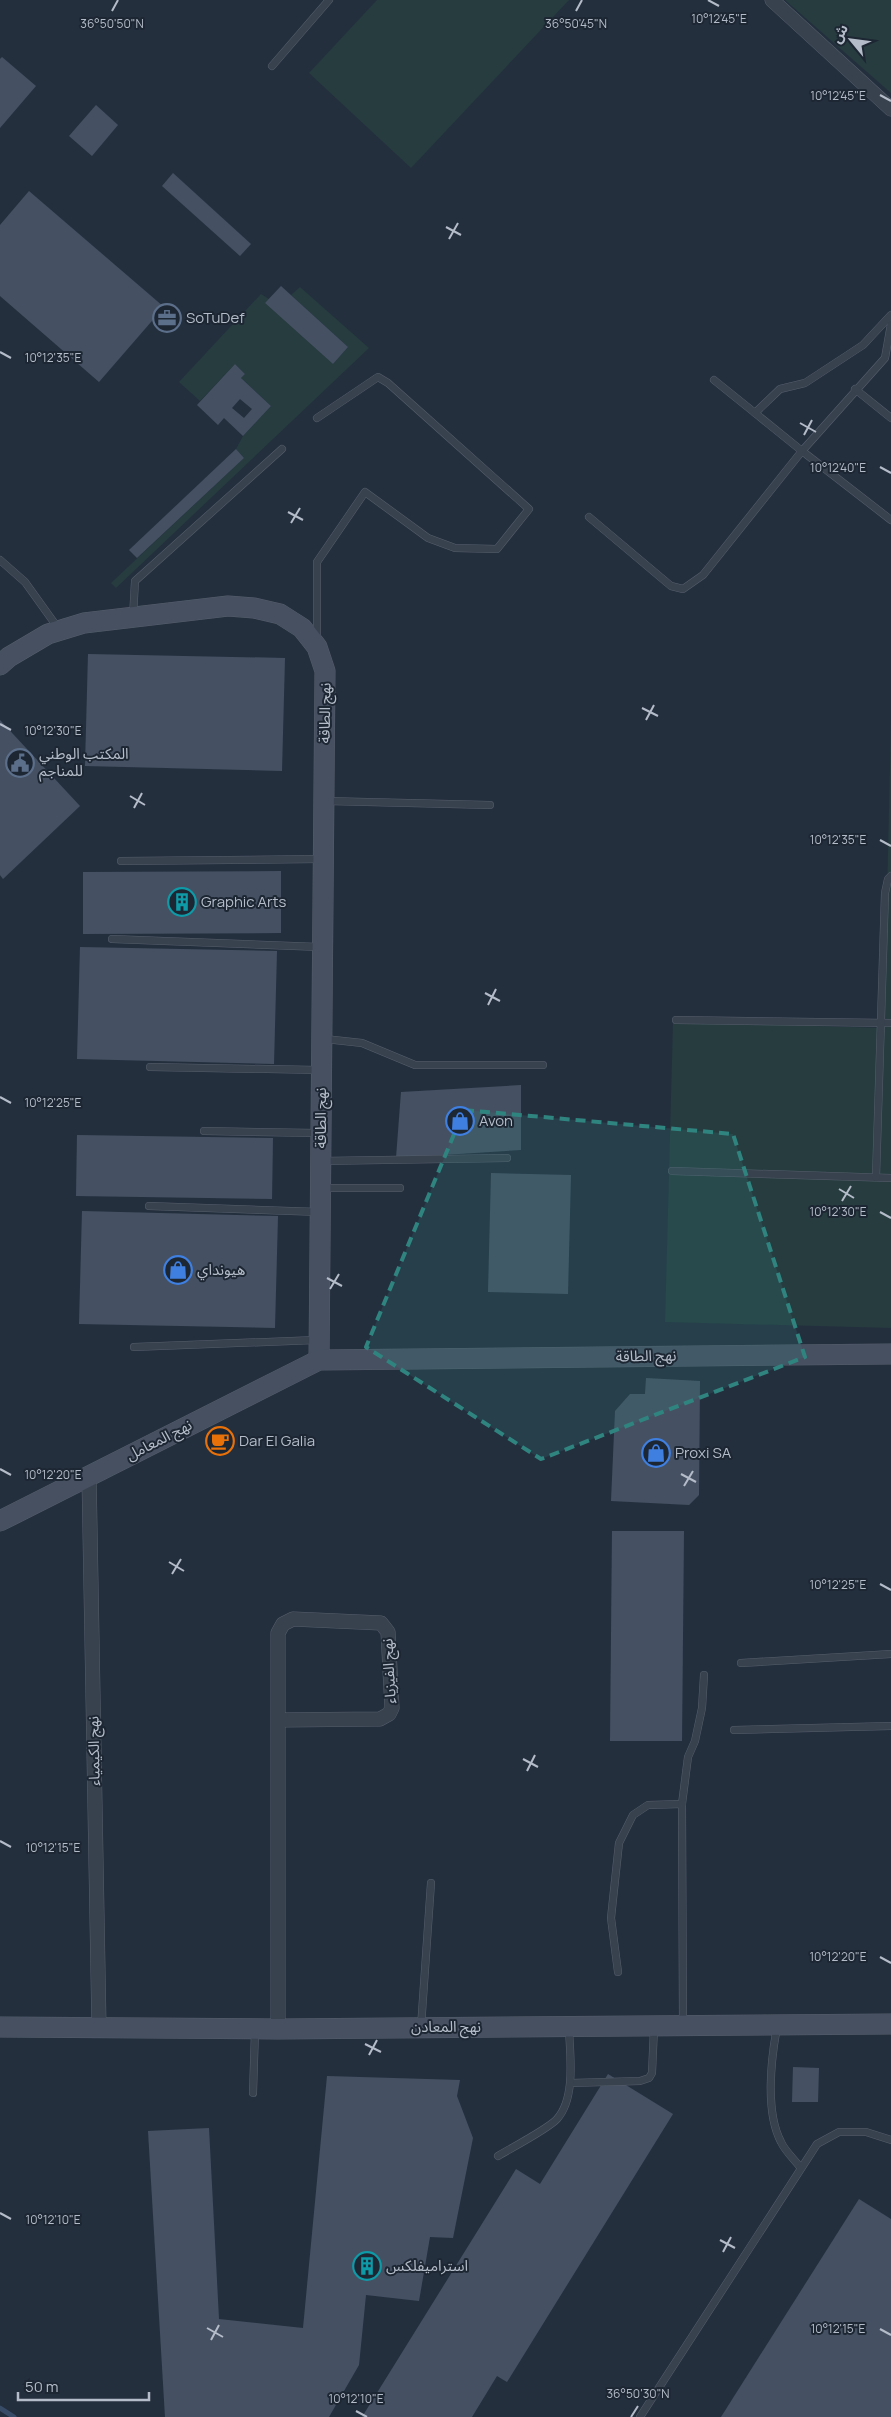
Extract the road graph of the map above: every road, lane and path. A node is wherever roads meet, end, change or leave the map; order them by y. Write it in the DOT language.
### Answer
graph roads {
  1 [pos="329,0"];
  2 [pos="772,0"];
  3 [pos="272,66"];
  4 [pos="891,109"];
  5 [pos="891,315"];
  6 [pos="891,324"];
  7 [pos="714,380"];
  8 [pos="855,390"];
  9 [pos="755,412"];
  10 [pos="318,418"];
  11 [pos="891,418"];
  12 [pos="282,449"];
  13 [pos="802,451"];
  14 [pos="588,516"];
  15 [pos="891,520"];
  16 [pos="0,560"];
  17 [pos="133,617"];
  18 [pos="60,630"];
  19 [pos="318,647"];
  20 [pos="0,665"];
  21 [pos="324,801"];
  22 [pos="490,805"];
  23 [pos="324,859"];
  24 [pos="121,861"];
  25 [pos="891,876"];
  26 [pos="112,939"];
  27 [pos="323,947"];
  28 [pos="676,1020"];
  29 [pos="881,1023"];
  30 [pos="891,1023"];
  31 [pos="322,1039"];
  32 [pos="543,1065"];
  33 [pos="150,1067"];
  34 [pos="322,1070"];
  35 [pos="204,1131"];
  36 [pos="321,1133"];
  37 [pos="507,1158"];
  38 [pos="321,1161"];
  39 [pos="672,1171"];
  40 [pos="876,1177"];
  41 [pos="891,1178"];
  42 [pos="320,1188"];
  43 [pos="400,1188"];
  44 [pos="149,1206"];
  45 [pos="320,1212"];
  46 [pos="319,1340"];
  47 [pos="134,1347"];
  48 [pos="891,1354"];
  49 [pos="319,1360"];
  50 [pos="89,1475"];
  51 [pos="0,1521"];
  52 [pos="891,1654"];
  53 [pos="741,1662"];
  54 [pos="704,1675"];
  55 [pos="278,1720"];
  56 [pos="891,1726"];
  57 [pos="734,1730"];
  58 [pos="682,1804"];
  59 [pos="431,1883"];
  60 [pos="618,1972"];
  61 [pos="777,2024"];
  62 [pos="891,2024"];
  63 [pos="683,2025"];
  64 [pos="569,2026"];
  65 [pos="654,2026"];
  66 [pos="0,2027"];
  67 [pos="99,2027"];
  68 [pos="255,2028"];
  69 [pos="421,2028"];
  70 [pos="278,2029"];
  71 [pos="570,2083"];
  72 [pos="253,2094"];
  73 [pos="891,2140"];
  74 [pos="498,2156"];
  75 [pos="800,2167"];
  76 [pos="640,2417"];
  1 -- 3 [label="lane"];
  2 -- 4 [label="street"];
  5 -- 9 [label="lane"];
  6 -- 8 [label="lane"];
  7 -- 9 [label="lane"];
  8 -- 11 [label="lane"];
  8 -- 13 [label="lane"];
  9 -- 13 [label="lane"];
  10 -- 19 [label="lane"];
  12 -- 17 [label="lane"];
  13 -- 14 [label="lane"];
  13 -- 15 [label="lane"];
  16 -- 18 [label="lane"];
  17 -- 18 [label="street, نهج الطاقة"];
  17 -- 19 [label="street, نهج الطاقة"];
  18 -- 20 [label="street, نهج الطاقة"];
  19 -- 21 [label="street, نهج الطاقة"];
  21 -- 22 [label="lane"];
  21 -- 23 [label="street, نهج الطاقة"];
  23 -- 24 [label="lane"];
  23 -- 27 [label="street, نهج الطاقة"];
  25 -- 29 [label="lane"];
  26 -- 27 [label="lane"];
  27 -- 31 [label="street, نهج الطاقة"];
  28 -- 29 [label="lane"];
  29 -- 30 [label="lane"];
  29 -- 40 [label="lane"];
  31 -- 32 [label="lane"];
  31 -- 34 [label="street, نهج الطاقة"];
  33 -- 34 [label="lane"];
  34 -- 36 [label="street, نهج الطاقة"];
  35 -- 36 [label="lane"];
  36 -- 38 [label="street, نهج الطاقة"];
  37 -- 38 [label="lane"];
  38 -- 42 [label="street, نهج الطاقة"];
  39 -- 40 [label="lane"];
  40 -- 41 [label="lane"];
  42 -- 43 [label="lane"];
  42 -- 45 [label="street, نهج الطاقة"];
  44 -- 45 [label="lane"];
  45 -- 46 [label="street, نهج الطاقة"];
  46 -- 47 [label="lane"];
  46 -- 49 [label="street, نهج الطاقة"];
  48 -- 49 [label="street, نهج الطاقة"];
  49 -- 50 [label="street, نهج المعامل"];
  50 -- 51 [label="street, نهج المعامل"];
  50 -- 67 [label="street, نهج الكيمياء"];
  52 -- 53 [label="lane"];
  54 -- 58 [label="lane"];
  55 -- 55 [label="street, نهج الفيزياء"];
  55 -- 70 [label="street, نهج الفيزياء"];
  56 -- 57 [label="lane"];
  58 -- 60 [label="lane"];
  58 -- 63 [label="lane"];
  59 -- 69 [label="lane"];
  61 -- 62 [label="street, نهج المعادن"];
  61 -- 63 [label="street, نهج المعادن"];
  61 -- 75 [label="lane"];
  63 -- 65 [label="street, نهج المعادن"];
  64 -- 65 [label="street, نهج المعادن"];
  64 -- 69 [label="street, نهج المعادن"];
  64 -- 71 [label="lane"];
  65 -- 71 [label="lane"];
  66 -- 67 [label="street, نهج المعادن"];
  67 -- 68 [label="street, نهج المعادن"];
  68 -- 70 [label="street, نهج المعادن"];
  68 -- 72 [label="lane"];
  69 -- 70 [label="street, نهج المعادن"];
  71 -- 74 [label="lane"];
  73 -- 75 [label="lane"];
  75 -- 76 [label="lane"];
}
